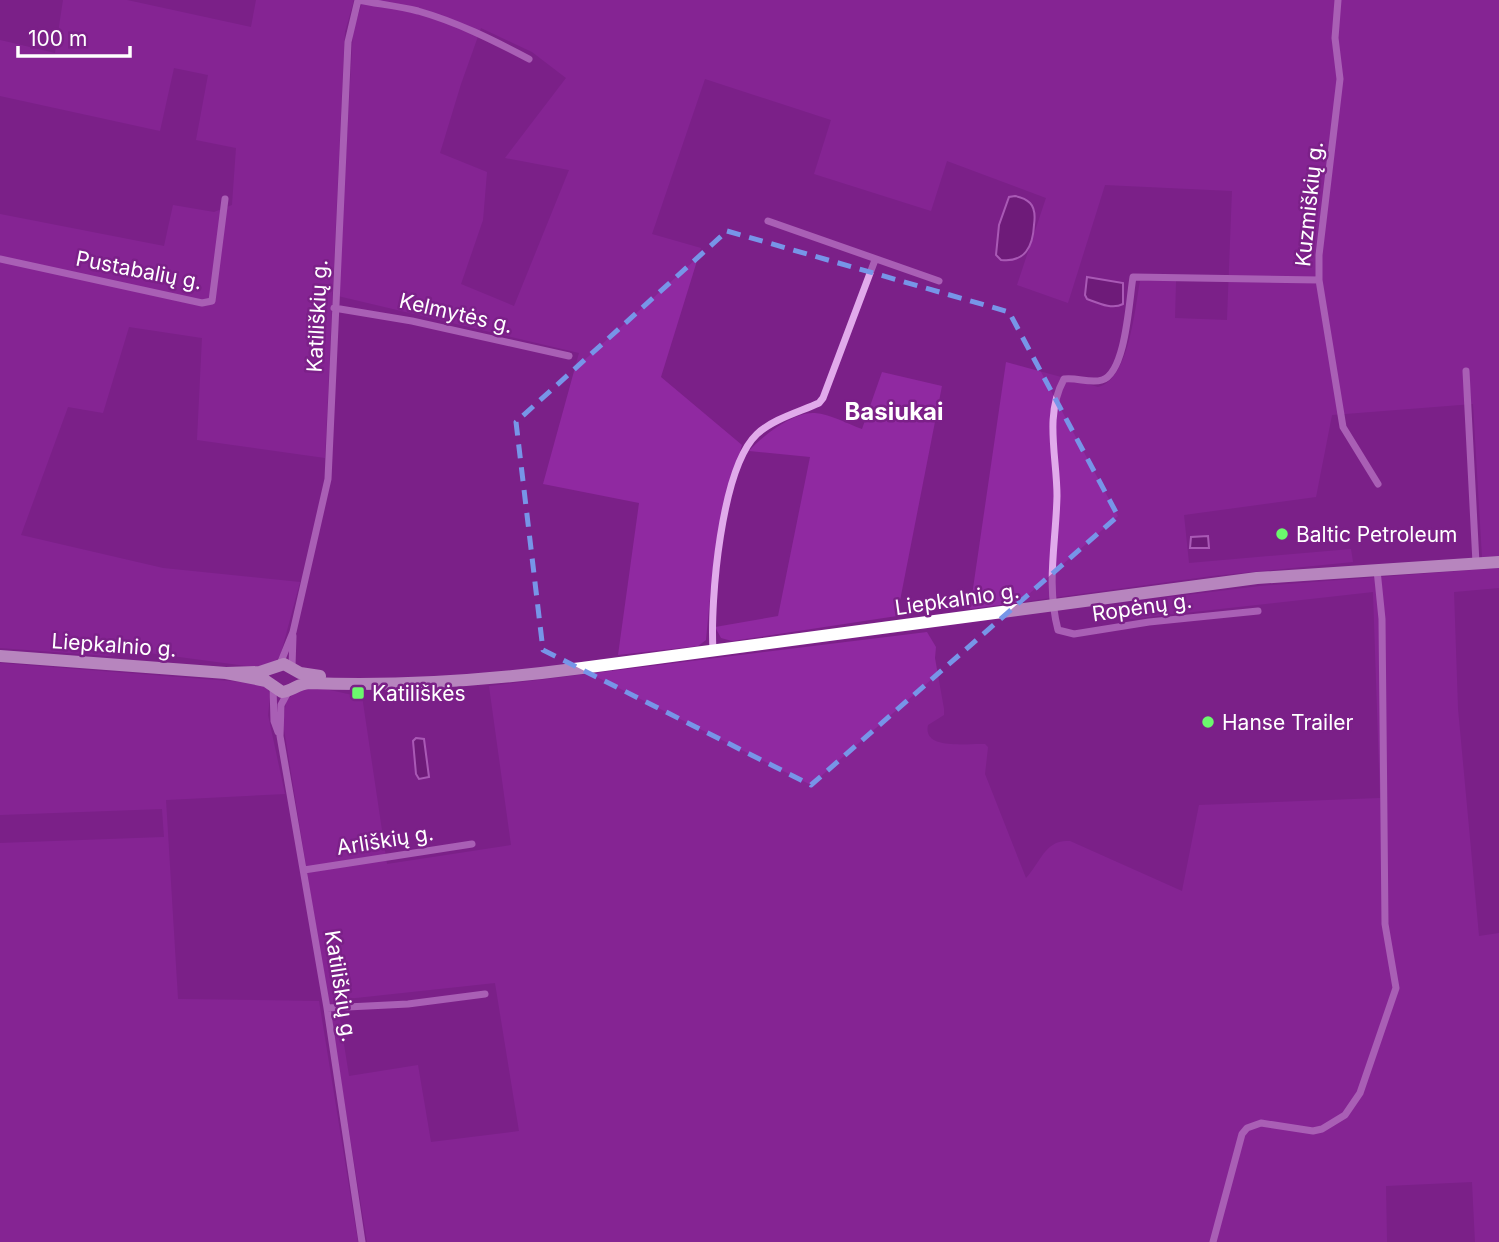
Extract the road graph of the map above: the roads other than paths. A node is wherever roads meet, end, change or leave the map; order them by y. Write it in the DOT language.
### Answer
graph roads {
  1 [pos="358,0"];
  2 [pos="1338,0"];
  3 [pos="529,59"];
  4 [pos="225,200"];
  5 [pos="768,221"];
  6 [pos="0,259"];
  7 [pos="875,260"];
  8 [pos="1319,280"];
  9 [pos="939,281"];
  10 [pos="334,308"];
  11 [pos="569,356"];
  12 [pos="1466,371"];
  13 [pos="1378,484"];
  14 [pos="1499,562"];
  15 [pos="1476,563"];
  16 [pos="1377,570"];
  17 [pos="1051,605"];
  18 [pos="1258,611"];
  19 [pos="713,650"];
  20 [pos="0,656"];
  21 [pos="285,668"];
  22 [pos="226,673"];
  23 [pos="421,682"];
  24 [pos="272,685"];
  25 [pos="292,688"];
  26 [pos="279,736"];
  27 [pos="472,844"];
  28 [pos="304,870"];
  29 [pos="485,994"];
  30 [pos="327,1008"];
  31 [pos="362,1242"];
  32 [pos="1213,1242"];
  1 -- 3 [label="street"];
  1 -- 10 [label="street, Katiliškių g."];
  2 -- 8 [label="street, Kuzmiškių g."];
  4 -- 6 [label="street, Pustabalių g."];
  5 -- 7 [label="street"];
  7 -- 9 [label="street"];
  7 -- 19 [label="street"];
  8 -- 13 [label="street, Kuzmiškių g."];
  8 -- 17 [label="street"];
  10 -- 11 [label="street, Kelmytės g."];
  10 -- 21 [label="street, Katiliškių g."];
  12 -- 15 [label="street"];
  14 -- 15 [label="highway, Liepkalnio g."];
  15 -- 16 [label="highway, Liepkalnio g."];
  16 -- 17 [label="highway, Liepkalnio g."];
  16 -- 32 [label="street"];
  17 -- 18 [label="street, Ropėnų g."];
  17 -- 19 [label="highway, Liepkalnio g."];
  19 -- 23 [label="highway, Liepkalnio g."];
  20 -- 22 [label="highway, Liepkalnio g."];
  21 -- 22 [label="highway, Liepkalnio g."];
  21 -- 23 [label="highway, Liepkalnio g."];
  21 -- 24 [label="highway"];
  21 -- 25 [label="highway"];
  22 -- 24 [label="highway, Liepkalnio g."];
  23 -- 25 [label="highway, Liepkalnio g."];
  24 -- 25 [label="highway, Liepkalnio g."];
  24 -- 26 [label="street, Katiliškių g."];
  25 -- 26 [label="street, Katiliškių g."];
  26 -- 28 [label="street, Katiliškių g."];
  27 -- 28 [label="street, Arliškių g."];
  28 -- 30 [label="street, Katiliškių g."];
  29 -- 30 [label="street"];
  30 -- 31 [label="street, Katiliškių g."];
}
